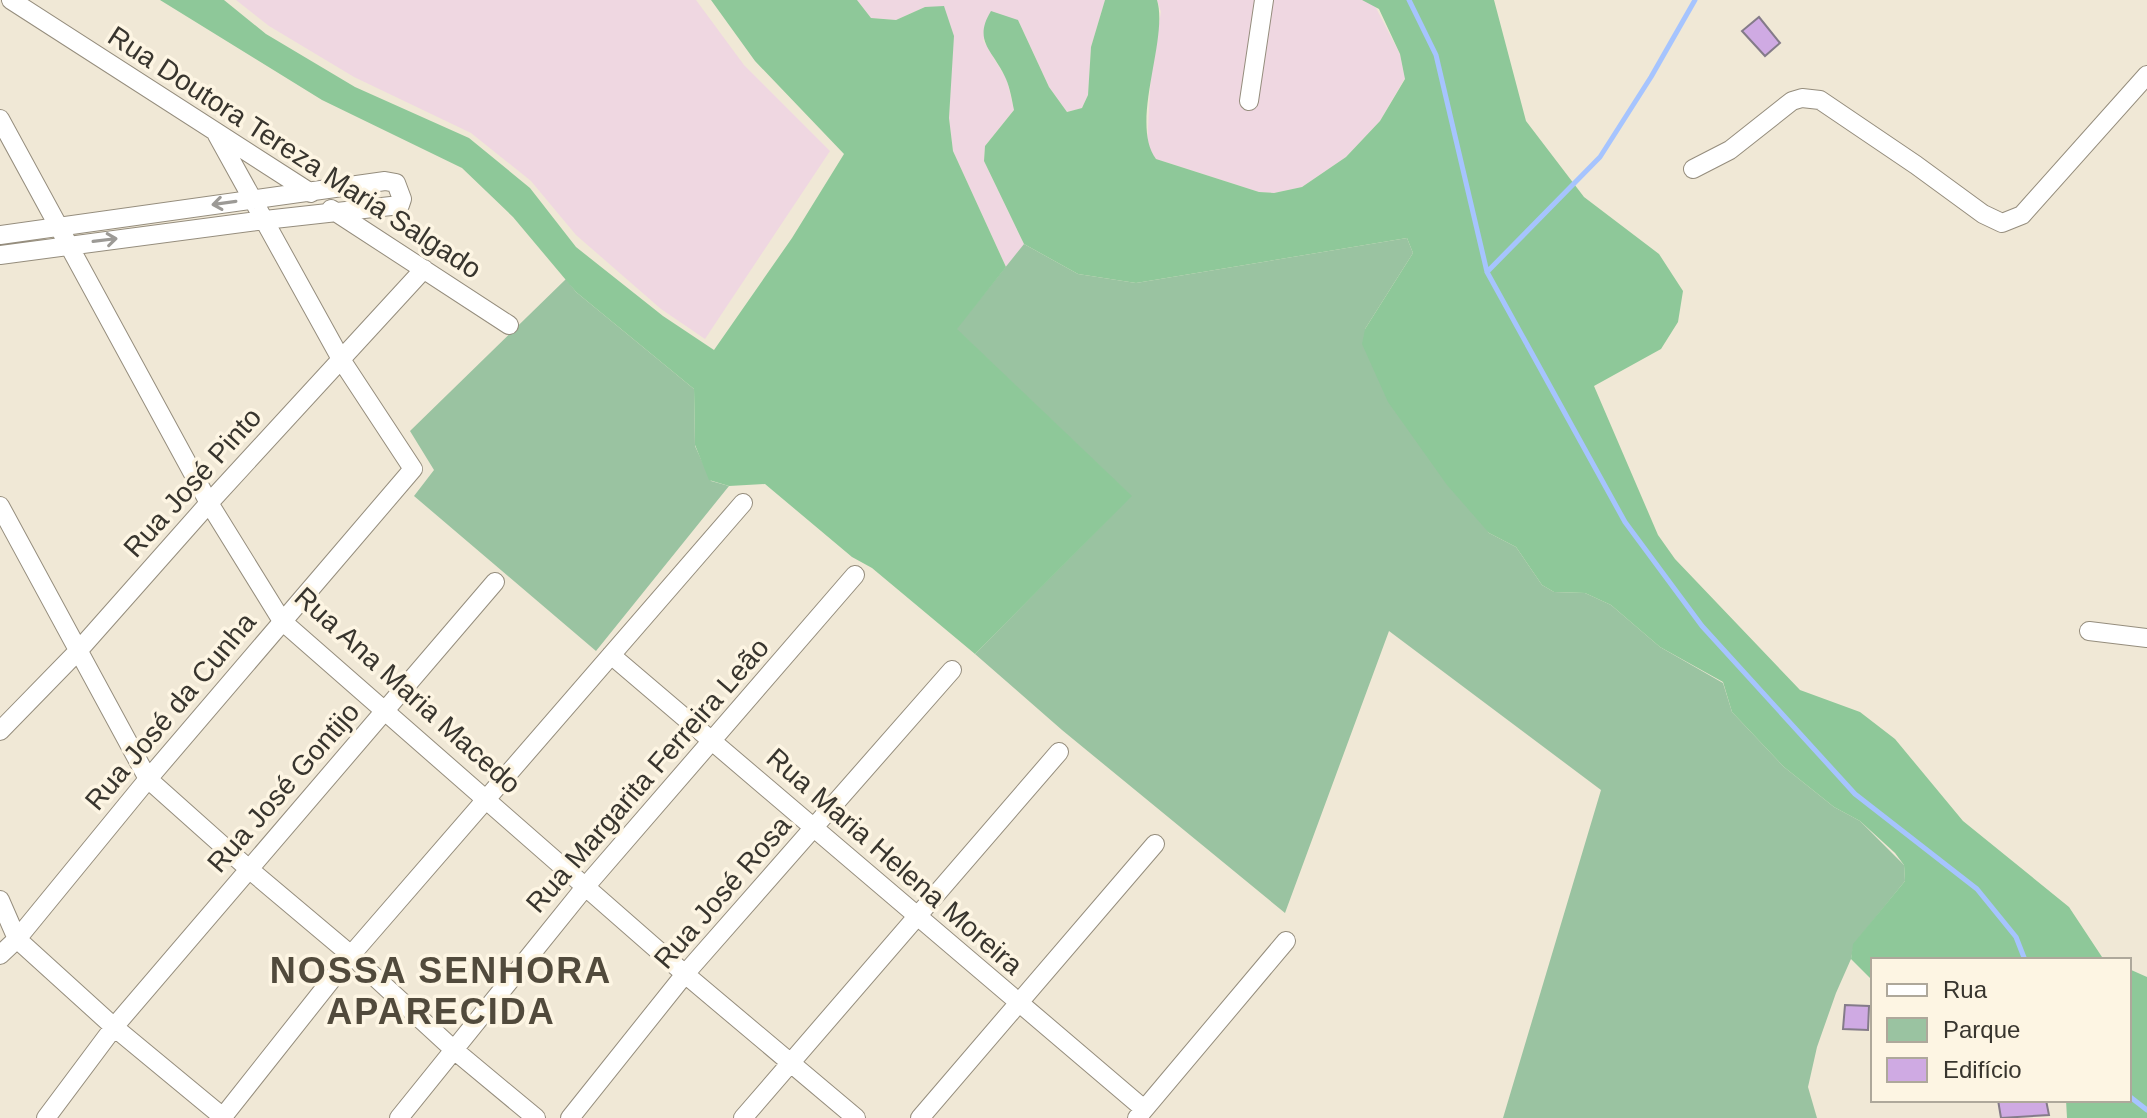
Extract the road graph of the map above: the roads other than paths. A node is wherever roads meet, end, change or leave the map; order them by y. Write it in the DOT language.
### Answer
graph roads {
  1 [pos="11,0"];
  2 [pos="1264,0"];
  3 [pos="2147,75"];
  4 [pos="1249,101"];
  5 [pos="0,119"];
  6 [pos="217,135"];
  7 [pos="1693,169"];
  8 [pos="308,192"];
  9 [pos="255,199"];
  10 [pos="335,211"];
  11 [pos="265,220"];
  12 [pos="59,226"];
  13 [pos="0,235"];
  14 [pos="68,245"];
  15 [pos="0,255"];
  16 [pos="424,269"];
  17 [pos="509,325"];
  18 [pos="342,361"];
  19 [pos="209,503"];
  20 [pos="743,503"];
  21 [pos="0,506"];
  22 [pos="855,575"];
  23 [pos="495,582"];
  24 [pos="282,621"];
  25 [pos="2089,631"];
  26 [pos="2147,638"];
  27 [pos="78,651"];
  28 [pos="611,655"];
  29 [pos="952,670"];
  30 [pos="384,712"];
  31 [pos="0,731"];
  32 [pos="712,741"];
  33 [pos="1059,752"];
  34 [pos="148,779"];
  35 [pos="486,800"];
  36 [pos="815,828"];
  37 [pos="1155,844"];
  38 [pos="250,870"];
  39 [pos="586,886"];
  40 [pos="0,900"];
  41 [pos="916,917"];
  42 [pos="17,939"];
  43 [pos="1286,941"];
  44 [pos="0,955"];
  45 [pos="351,955"];
  46 [pos="685,974"];
  47 [pos="1018,1004"];
  48 [pos="114,1027"];
  49 [pos="453,1049"];
  50 [pos="791,1063"];
  51 [pos="1140,1114"];
  52 [pos="46,1118"];
  53 [pos="223,1118"];
  54 [pos="399,1118"];
  55 [pos="536,1118"];
  56 [pos="570,1118"];
  57 [pos="743,1118"];
  58 [pos="856,1118"];
  59 [pos="920,1118"];
  1 -- 6 [label="street, Rua Doutora Tereza Maria Salgado"];
  2 -- 4 [label="street"];
  3 -- 7 [label="street"];
  5 -- 12 [label="street, Rua Ana Maria Macedo"];
  6 -- 8 [label="street, Rua Doutora Tereza Maria Salgado"];
  6 -- 9 [label="street, Rua José da Cunha"];
  8 -- 9 [label="street"];
  8 -- 10 [label="street, Rua Doutora Tereza Maria Salgado"];
  8 -- 10 [label="street"];
  9 -- 11 [label="street, Rua José da Cunha"];
  9 -- 12 [label="street, one-way"];
  10 -- 11 [label="street"];
  10 -- 16 [label="street, Rua Doutora Tereza Maria Salgado"];
  14 -- 11 [label="street, one-way"];
  11 -- 18 [label="street, Rua José da Cunha"];
  12 -- 13 [label="street"];
  12 -- 14 [label="street, Rua Ana Maria Macedo"];
  14 -- 15 [label="street"];
  14 -- 19 [label="street, Rua Ana Maria Macedo"];
  16 -- 17 [label="street, Rua Doutora Tereza Maria Salgado"];
  16 -- 18 [label="street, Rua José Pinto"];
  18 -- 19 [label="street, Rua José Pinto"];
  18 -- 24 [label="street, Rua José da Cunha"];
  19 -- 24 [label="street, Rua Ana Maria Macedo"];
  19 -- 27 [label="street, Rua José Pinto"];
  20 -- 28 [label="street"];
  21 -- 27 [label="street"];
  22 -- 32 [label="street, Rua Margarita Ferreira Leão"];
  23 -- 30 [label="street, Rua José Gontijo"];
  24 -- 30 [label="street, Rua Ana Maria Macedo"];
  24 -- 34 [label="street, Rua José da Cunha"];
  25 -- 26 [label="street"];
  27 -- 31 [label="street, Rua José Pinto"];
  27 -- 34 [label="street"];
  28 -- 32 [label="street, Rua Maria Helena Moreira"];
  28 -- 35 [label="street"];
  29 -- 36 [label="street, Rua José Rosa"];
  30 -- 35 [label="street, Rua Ana Maria Macedo"];
  30 -- 38 [label="street, Rua José Gontijo"];
  32 -- 36 [label="street, Rua Maria Helena Moreira"];
  32 -- 39 [label="street, Rua Margarita Ferreira Leão"];
  33 -- 41 [label="street"];
  34 -- 38 [label="street"];
  34 -- 42 [label="street, Rua José da Cunha"];
  35 -- 39 [label="street, Rua Ana Maria Macedo"];
  35 -- 45 [label="street"];
  36 -- 41 [label="street, Rua Maria Helena Moreira"];
  36 -- 46 [label="street, Rua José Rosa"];
  37 -- 47 [label="street"];
  38 -- 45 [label="street"];
  38 -- 48 [label="street, Rua José Gontijo"];
  39 -- 46 [label="street, Rua Ana Maria Macedo"];
  39 -- 49 [label="street, Rua Margarita Ferreira Leão"];
  40 -- 42 [label="street"];
  41 -- 47 [label="street, Rua Maria Helena Moreira"];
  41 -- 50 [label="street"];
  42 -- 44 [label="street, Rua José da Cunha"];
  42 -- 48 [label="street"];
  43 -- 51 [label="street"];
  45 -- 49 [label="street"];
  45 -- 53 [label="street"];
  46 -- 50 [label="street, Rua Ana Maria Macedo"];
  46 -- 56 [label="street, Rua José Rosa"];
  47 -- 51 [label="street, Rua Maria Helena Moreira"];
  47 -- 59 [label="street"];
  48 -- 52 [label="street, Rua José Gontijo"];
  48 -- 53 [label="street"];
  49 -- 54 [label="street, Rua Margarita Ferreira Leão"];
  49 -- 55 [label="street"];
  50 -- 57 [label="street"];
  50 -- 58 [label="street, Rua Ana Maria Macedo"];
}
